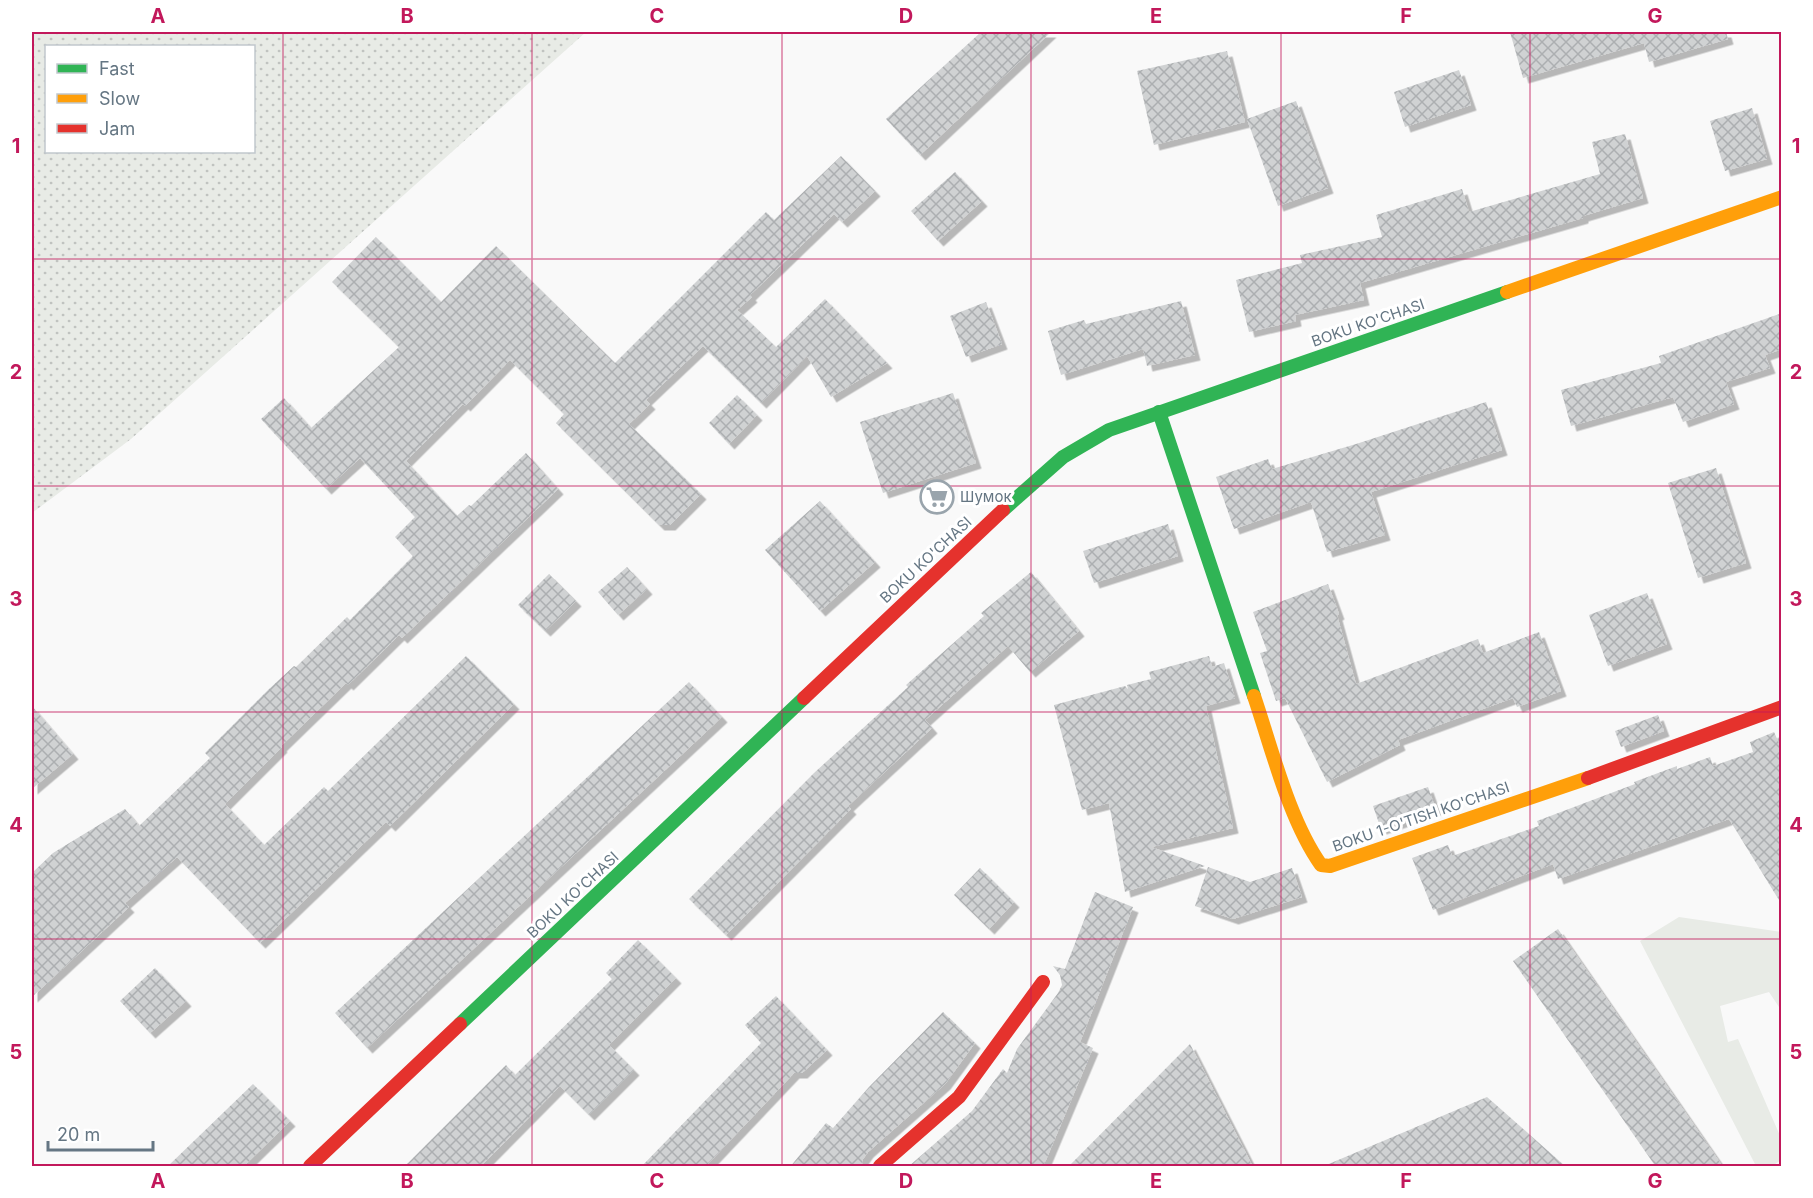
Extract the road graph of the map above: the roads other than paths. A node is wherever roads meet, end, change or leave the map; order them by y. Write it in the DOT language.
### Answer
graph roads {
  1 [pos="1782,197"];
  2 [pos="1159,412"];
  3 [pos="1782,707"];
  4 [pos="1043,982"];
  5 [pos="310,1167"];
  6 [pos="880,1167"];
  1 -- 2 [label="street, BOKU KO'CHASI"];
  2 -- 3 [label="street, BOKU 1-O'TISH KO'CHASI"];
  2 -- 5 [label="street, BOKU KO'CHASI"];
  4 -- 6 [label="street"];
}
